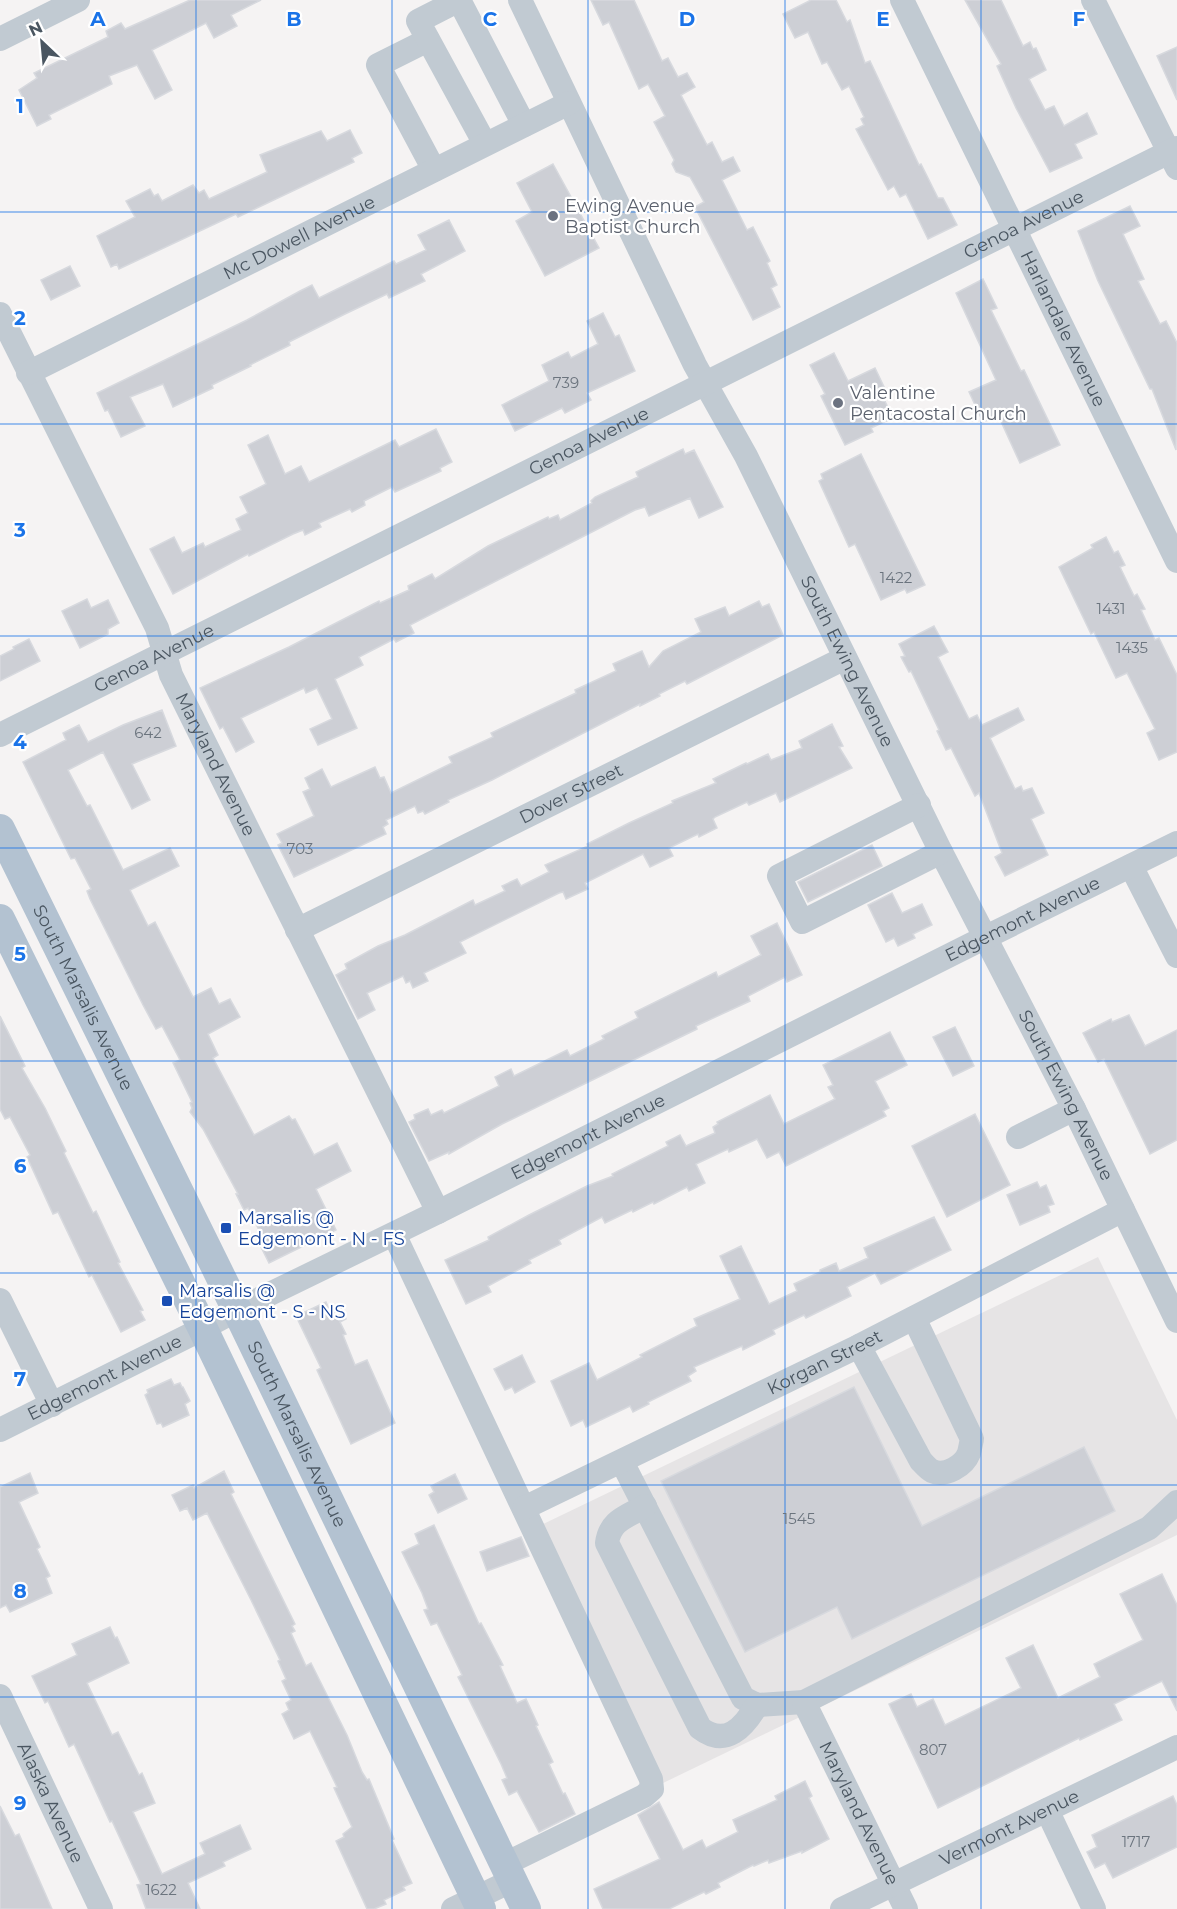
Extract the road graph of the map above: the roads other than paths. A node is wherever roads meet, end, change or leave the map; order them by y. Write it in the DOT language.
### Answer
graph roads {
  1 [pos="520,0"];
  2 [pos="902,0"];
  3 [pos="1093,0"];
  4 [pos="64,3"];
  5 [pos="0,39"];
  6 [pos="428,40"];
  7 [pos="569,103"];
  8 [pos="524,125"];
  9 [pos="485,144"];
  10 [pos="1174,156"];
  11 [pos="434,170"];
  12 [pos="1013,228"];
  13 [pos="0,314"];
  14 [pos="28,373"];
  15 [pos="704,382"];
  16 [pos="1177,561"];
  17 [pos="165,653"];
  18 [pos="845,658"];
  19 [pos="0,735"];
  20 [pos="919,805"];
  21 [pos="0,829"];
  22 [pos="1177,843"];
  23 [pos="942,852"];
  24 [pos="1131,866"];
  25 [pos="0,920"];
  26 [pos="297,930"];
  27 [pos="986,937"];
  28 [pos="1177,957"];
  29 [pos="1074,1109"];
  30 [pos="1018,1137"];
  31 [pos="1123,1210"];
  32 [pos="438,1212"];
  33 [pos="394,1234"];
  34 [pos="0,1300"];
  35 [pos="237,1310"];
  36 [pos="914,1318"];
  37 [pos="1177,1321"];
  38 [pos="203,1329"];
  39 [pos="859,1346"];
  40 [pos="52,1405"];
  41 [pos="0,1430"];
  42 [pos="622,1462"];
  43 [pos="1177,1502"];
  44 [pos="645,1506"];
  45 [pos="524,1508"];
  46 [pos="0,1696"];
  47 [pos="757,1705"];
  48 [pos="808,1710"];
  49 [pos="1177,1747"];
  50 [pos="1047,1810"];
  51 [pos="509,1872"];
  52 [pos="894,1884"];
  53 [pos="470,1905"];
  54 [pos="101,1909"];
  55 [pos="526,1909"];
  56 [pos="842,1909"];
  57 [pos="906,1909"];
  58 [pos="1094,1909"];
  1 -- 7 [label="street, South Ewing Avenue"];
  2 -- 12 [label="street, Harlandale Avenue"];
  3 -- 10 [label="street"];
  4 -- 5 [label="street"];
  6 -- 8 [label="street"];
  6 -- 9 [label="street"];
  6 -- 11 [label="street"];
  7 -- 8 [label="street, Mc Dowell Avenue"];
  7 -- 15 [label="street, South Ewing Avenue"];
  8 -- 9 [label="street, Mc Dowell Avenue"];
  9 -- 11 [label="street, Mc Dowell Avenue"];
  10 -- 12 [label="street, Genoa Avenue"];
  11 -- 14 [label="street, Mc Dowell Avenue"];
  12 -- 15 [label="street, Genoa Avenue"];
  12 -- 16 [label="street, Harlandale Avenue"];
  13 -- 14 [label="street, Maryland Avenue"];
  14 -- 17 [label="street, Maryland Avenue"];
  15 -- 17 [label="street, Genoa Avenue"];
  15 -- 18 [label="street, South Ewing Avenue"];
  17 -- 19 [label="street, Genoa Avenue"];
  17 -- 26 [label="street, Maryland Avenue"];
  18 -- 20 [label="street, South Ewing Avenue"];
  18 -- 26 [label="street, Dover Street"];
  20 -- 23 [label="street, South Ewing Avenue"];
  20 -- 23 [label="street"];
  21 -- 35 [label="main road, South Marsalis Avenue"];
  22 -- 24 [label="street, Edgemont Avenue"];
  23 -- 27 [label="street, South Ewing Avenue"];
  24 -- 27 [label="street, Edgemont Avenue"];
  24 -- 28 [label="street"];
  25 -- 38 [label="main road"];
  26 -- 32 [label="street, Maryland Avenue"];
  27 -- 29 [label="street, South Ewing Avenue"];
  27 -- 32 [label="street, Edgemont Avenue"];
  29 -- 30 [label="street"];
  29 -- 31 [label="street, South Ewing Avenue"];
  31 -- 36 [label="street, Korgan Street"];
  31 -- 37 [label="street, South Ewing Avenue"];
  32 -- 33 [label="street, Edgemont Avenue"];
  33 -- 35 [label="street, Edgemont Avenue"];
  33 -- 45 [label="street"];
  34 -- 40 [label="street"];
  35 -- 38 [label="street, Edgemont Avenue"];
  35 -- 51 [label="main road, South Marsalis Avenue"];
  36 -- 39 [label="street, Korgan Street"];
  36 -- 39 [label="street"];
  38 -- 40 [label="street, Edgemont Avenue"];
  38 -- 53 [label="main road"];
  39 -- 42 [label="street, Korgan Street"];
  40 -- 41 [label="street, Edgemont Avenue"];
  42 -- 44 [label="street"];
  42 -- 45 [label="street, Korgan Street"];
  43 -- 48 [label="street"];
  44 -- 47 [label="street"];
  44 -- 47 [label="street"];
  45 -- 51 [label="street"];
  46 -- 54 [label="street, Alaska Avenue"];
  47 -- 48 [label="street"];
  48 -- 52 [label="street, Maryland Avenue"];
  49 -- 50 [label="street, Vermont Avenue"];
  50 -- 52 [label="street, Vermont Avenue"];
  50 -- 58 [label="street"];
  51 -- 53 [label="street"];
  51 -- 55 [label="main road, South Marsalis Avenue"];
  52 -- 56 [label="street, Vermont Avenue"];
  52 -- 57 [label="street, Maryland Avenue"];
}
